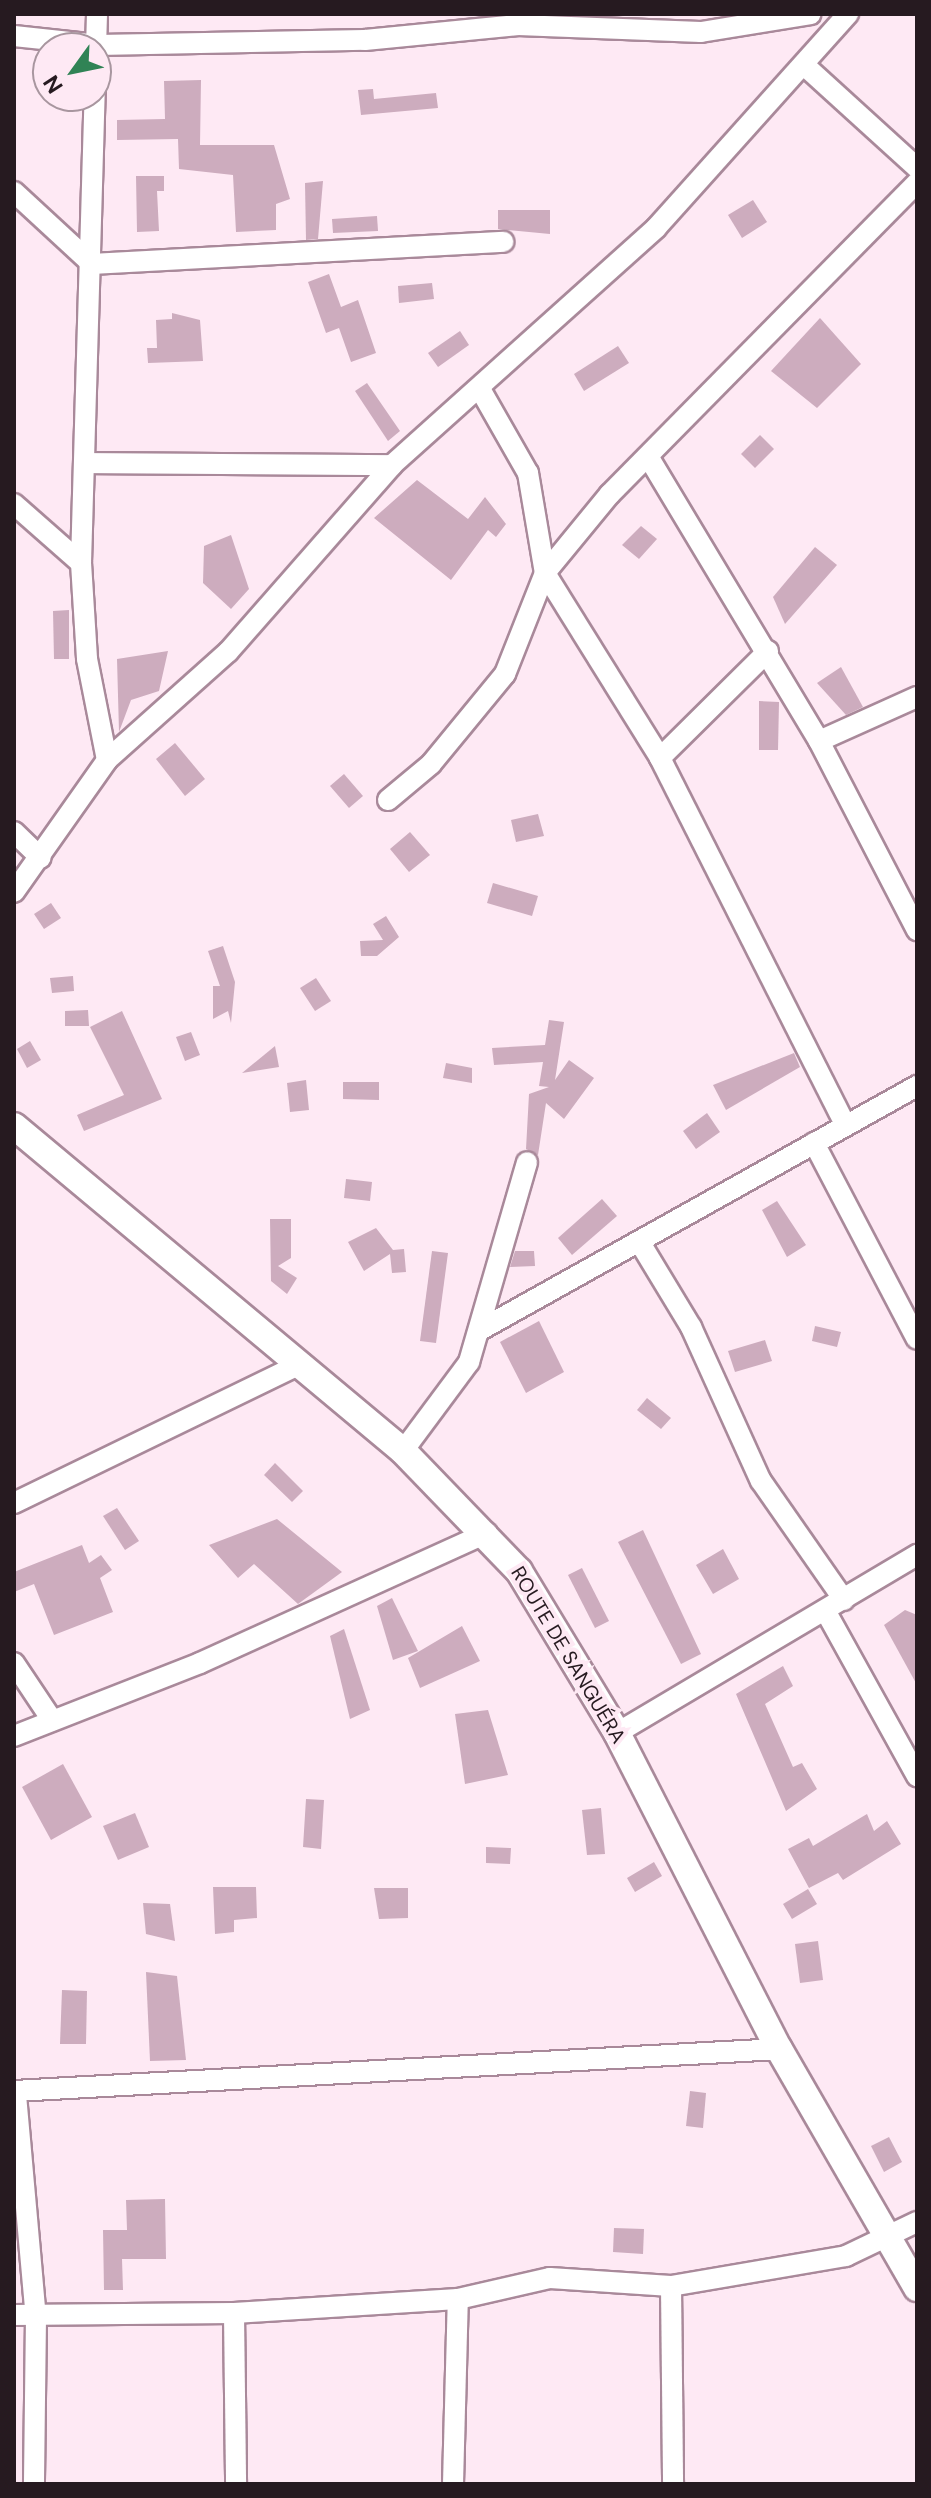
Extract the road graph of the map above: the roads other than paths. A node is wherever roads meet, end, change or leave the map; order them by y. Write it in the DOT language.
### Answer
graph roads {
  1 [pos="811,14"];
  2 [pos="848,14"];
  3 [pos="518,20"];
  4 [pos="112,45"];
  5 [pos="804,65"];
  6 [pos="96,112"];
  7 [pos="917,168"];
  8 [pos="917,183"];
  9 [pos="14,192"];
  10 [pos="503,242"];
  11 [pos="92,264"];
  12 [pos="480,389"];
  13 [pos="649,458"];
  14 [pos="87,463"];
  15 [pos="392,465"];
  16 [pos="14,504"];
  17 [pos="81,563"];
  18 [pos="545,573"];
  19 [pos="768,651"];
  20 [pos="917,697"];
  21 [pos="819,741"];
  22 [pos="660,758"];
  23 [pos="107,760"];
  24 [pos="388,800"];
  25 [pos="14,832"];
  26 [pos="41,858"];
  27 [pos="14,892"];
  28 [pos="917,930"];
  29 [pos="917,1086"];
  30 [pos="845,1125"];
  31 [pos="14,1126"];
  32 [pos="814,1143"];
  33 [pos="527,1162"];
  34 [pos="642,1246"];
  35 [pos="480,1330"];
  36 [pos="917,1339"];
  37 [pos="302,1363"];
  38 [pos="403,1451"];
  39 [pos="14,1503"];
  40 [pos="487,1533"];
  41 [pos="917,1555"];
  42 [pos="835,1606"];
  43 [pos="14,1663"];
  44 [pos="52,1720"];
  45 [pos="617,1733"];
  46 [pos="14,1736"];
  47 [pos="917,1776"];
  48 [pos="779,2049"];
  49 [pos="15,2093"];
  50 [pos="917,2222"];
  51 [pos="888,2239"];
  52 [pos="671,2286"];
  53 [pos="917,2288"];
  54 [pos="458,2299"];
  55 [pos="234,2313"];
  56 [pos="14,2315"];
  57 [pos="36,2317"];
  58 [pos="34,2484"];
  59 [pos="236,2484"];
  60 [pos="453,2484"];
  61 [pos="673,2484"];
  1 -- 3 [label="street"];
  2 -- 5 [label="street"];
  3 -- 4 [label="street"];
  5 -- 7 [label="street"];
  5 -- 12 [label="street"];
  6 -- 11 [label="street"];
  8 -- 13 [label="street"];
  9 -- 11 [label="street"];
  10 -- 11 [label="street"];
  11 -- 14 [label="street"];
  12 -- 15 [label="street"];
  12 -- 18 [label="street"];
  13 -- 18 [label="street"];
  13 -- 19 [label="street"];
  14 -- 15 [label="street"];
  14 -- 17 [label="street"];
  15 -- 23 [label="street"];
  16 -- 17 [label="street"];
  17 -- 23 [label="street"];
  18 -- 22 [label="street"];
  18 -- 24 [label="street"];
  19 -- 21 [label="street"];
  19 -- 22 [label="street"];
  20 -- 21 [label="street"];
  21 -- 28 [label="street"];
  22 -- 30 [label="street"];
  23 -- 26 [label="street"];
  25 -- 26 [label="street"];
  26 -- 27 [label="street"];
  29 -- 30 [label="street"];
  30 -- 32 [label="street"];
  31 -- 37 [label="street, ROUTE DE SANGUÉRA"];
  32 -- 34 [label="street"];
  32 -- 36 [label="street"];
  33 -- 35 [label="street"];
  34 -- 35 [label="street"];
  34 -- 42 [label="street"];
  35 -- 38 [label="street"];
  37 -- 38 [label="street, ROUTE DE SANGUÉRA"];
  37 -- 39 [label="street"];
  38 -- 40 [label="street, ROUTE DE SANGUÉRA"];
  40 -- 44 [label="street"];
  40 -- 45 [label="street, ROUTE DE SANGUÉRA"];
  41 -- 42 [label="street"];
  42 -- 45 [label="street"];
  42 -- 47 [label="street"];
  43 -- 44 [label="street"];
  44 -- 46 [label="street"];
  45 -- 48 [label="street, ROUTE DE SANGUÉRA"];
  48 -- 49 [label="street"];
  48 -- 51 [label="street, ROUTE DE SANGUÉRA"];
  49 -- 57 [label="street"];
  50 -- 51 [label="street"];
  51 -- 52 [label="street"];
  51 -- 53 [label="street, ROUTE DE SANGUÉRA"];
  52 -- 54 [label="street"];
  52 -- 61 [label="street"];
  54 -- 55 [label="street"];
  54 -- 60 [label="street"];
  55 -- 57 [label="street"];
  55 -- 59 [label="street"];
  56 -- 57 [label="street"];
  57 -- 58 [label="street"];
}
